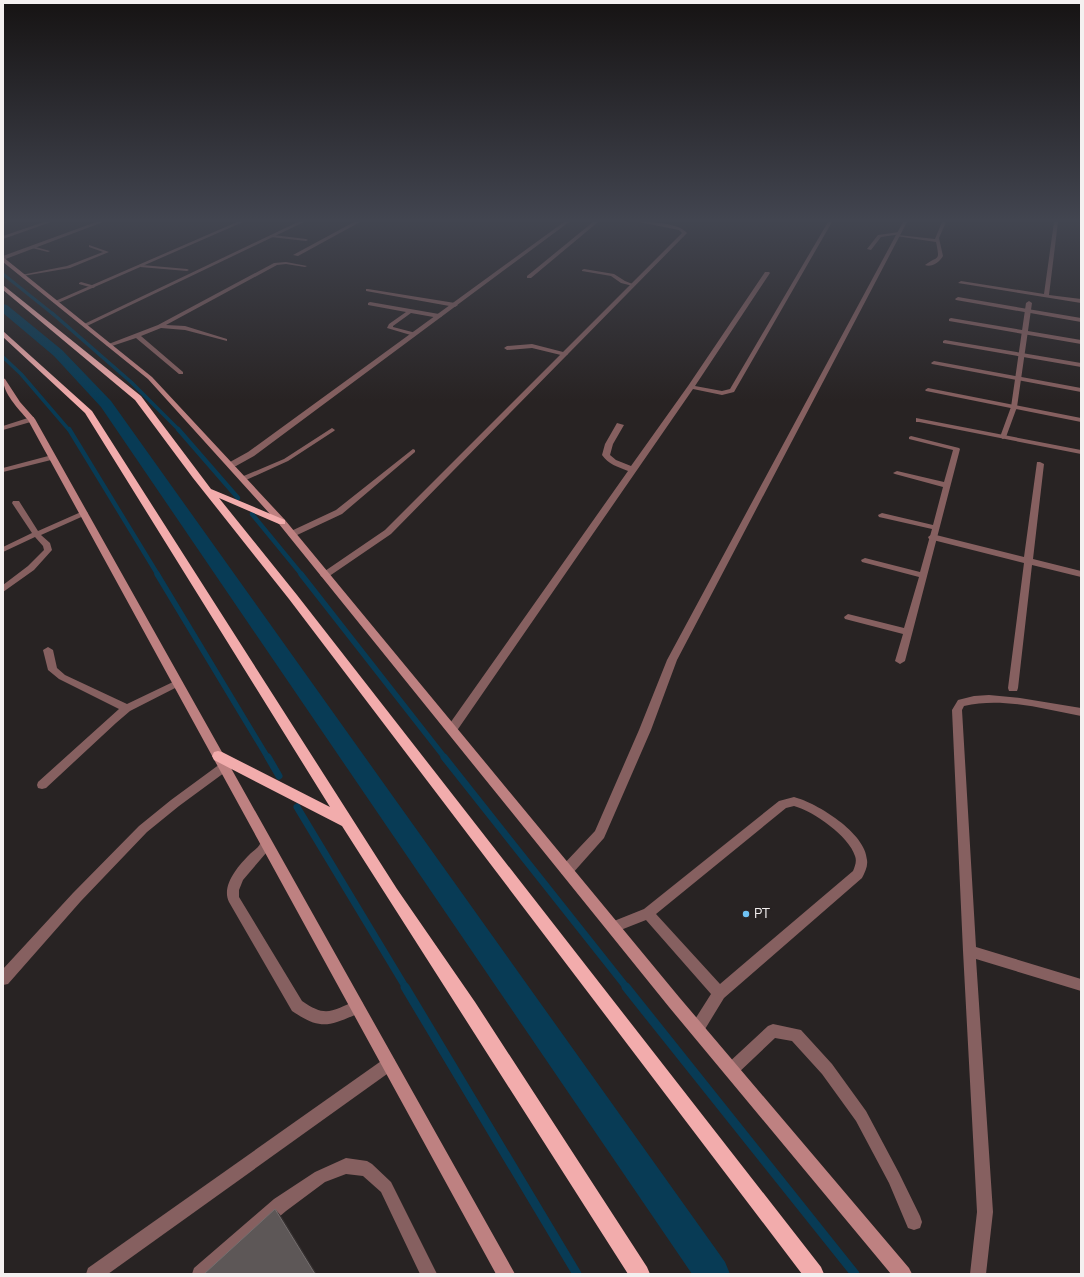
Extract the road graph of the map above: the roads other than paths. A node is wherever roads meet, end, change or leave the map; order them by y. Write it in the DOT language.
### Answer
graph roads {
  1 [pos="31,282"];
  2 [pos="106,282"];
  3 [pos="177,282"];
  4 [pos="243,282"];
  5 [pos="485,282"];
  6 [pos="622,282"];
  7 [pos="637,282"];
  8 [pos="761,282"];
  9 [pos="795,282"];
  10 [pos="874,282"];
  11 [pos="1048,282"];
  12 [pos="81,283"];
  13 [pos="961,283"];
  14 [pos="633,286"];
  15 [pos="3,287"];
  16 [pos="93,287"];
  17 [pos="368,290"];
  18 [pos="1046,296"];
  19 [pos="958,298"];
  20 [pos="1081,301"];
  21 [pos="56,302"];
  22 [pos="1029,303"];
  23 [pos="370,304"];
  24 [pos="454,304"];
  25 [pos="410,311"];
  26 [pos="1029,311"];
  27 [pos="439,316"];
  28 [pos="951,320"];
  29 [pos="1081,320"];
  30 [pos="85,325"];
  31 [pos="160,326"];
  32 [pos="1024,332"];
  33 [pos="3,333"];
  34 [pos="414,334"];
  35 [pos="137,336"];
  36 [pos="225,340"];
  37 [pos="945,342"];
  38 [pos="1081,342"];
  39 [pos="109,345"];
  40 [pos="507,348"];
  41 [pos="565,354"];
  42 [pos="1022,355"];
  43 [pos="934,363"];
  44 [pos="1081,365"];
  45 [pos="181,373"];
  46 [pos="1019,379"];
  47 [pos="5,386"];
  48 [pos="692,387"];
  49 [pos="928,390"];
  50 [pos="1081,390"];
  51 [pos="1014,407"];
  52 [pos="31,418"];
  53 [pos="919,420"];
  54 [pos="1081,420"];
  55 [pos="620,425"];
  56 [pos="3,428"];
  57 [pos="332,430"];
  58 [pos="1003,437"];
  59 [pos="912,438"];
  60 [pos="413,451"];
  61 [pos="1081,452"];
  62 [pos="52,457"];
  63 [pos="233,464"];
  64 [pos="1040,464"];
  65 [pos="3,470"];
  66 [pos="634,470"];
  67 [pos="897,473"];
  68 [pos="243,478"];
  69 [pos="946,485"];
  70 [pos="209,490"];
  71 [pos="16,503"];
  72 [pos="84,514"];
  73 [pos="882,515"];
  74 [pos="282,522"];
  75 [pos="935,528"];
  76 [pos="36,534"];
  77 [pos="292,534"];
  78 [pos="932,537"];
  79 [pos="3,550"];
  80 [pos="865,560"];
  81 [pos="1028,560"];
  82 [pos="1081,574"];
  83 [pos="325,575"];
  84 [pos="922,575"];
  85 [pos="3,589"];
  86 [pos="848,617"];
  87 [pos="907,632"];
  88 [pos="48,650"];
  89 [pos="900,661"];
  90 [pos="178,683"];
  91 [pos="1013,688"];
  92 [pos="127,708"];
  93 [pos="1081,712"];
  94 [pos="452,730"];
  95 [pos="221,761"];
  96 [pos="42,785"];
  97 [pos="346,822"];
  98 [pos="266,842"];
  99 [pos="567,870"];
  100 [pos="648,913"];
  101 [pos="613,927"];
  102 [pos="970,951"];
  103 [pos="3,978"];
  104 [pos="1081,985"];
  105 [pos="719,993"];
  106 [pos="357,1007"];
  107 [pos="697,1028"];
  108 [pos="389,1064"];
  109 [pos="731,1070"];
  110 [pos="914,1222"];
  111 [pos="500,1272"];
  112 [pos="94,1274"];
  113 [pos="200,1274"];
  114 [pos="429,1274"];
  115 [pos="640,1274"];
  116 [pos="814,1274"];
  117 [pos="903,1274"];
  118 [pos="978,1274"];
  1 -- 21 [label="main road"];
  2 -- 16 [label="street"];
  3 -- 30 [label="street"];
  4 -- 31 [label="lane"];
  5 -- 24 [label="street"];
  6 -- 14 [label="lane"];
  7 -- 14 [label="street"];
  8 -- 48 [label="street"];
  9 -- 48 [label="street"];
  10 -- 99 [label="street"];
  11 -- 18 [label="street"];
  12 -- 16 [label="lane"];
  13 -- 18 [label="street"];
  14 -- 41 [label="street"];
  15 -- 70 [label="highway"];
  16 -- 21 [label="street"];
  17 -- 24 [label="lane"];
  18 -- 20 [label="street"];
  19 -- 26 [label="street"];
  21 -- 30 [label="main road"];
  22 -- 26 [label="lane"];
  23 -- 25 [label="lane"];
  24 -- 27 [label="street"];
  25 -- 27 [label="lane"];
  25 -- 34 [label="lane"];
  26 -- 29 [label="street"];
  26 -- 32 [label="lane"];
  27 -- 34 [label="street"];
  28 -- 32 [label="street"];
  30 -- 39 [label="main road"];
  31 -- 35 [label="lane"];
  31 -- 36 [label="lane"];
  32 -- 38 [label="street"];
  32 -- 42 [label="lane"];
  33 -- 97 [label="highway"];
  34 -- 63 [label="street"];
  35 -- 39 [label="lane"];
  35 -- 45 [label="lane"];
  37 -- 42 [label="street"];
  39 -- 68 [label="main road"];
  40 -- 41 [label="lane"];
  41 -- 83 [label="street"];
  42 -- 44 [label="street"];
  42 -- 46 [label="lane"];
  43 -- 46 [label="street"];
  46 -- 50 [label="street"];
  46 -- 51 [label="lane"];
  47 -- 52 [label="main road"];
  48 -- 66 [label="street"];
  49 -- 51 [label="street"];
  51 -- 54 [label="street"];
  51 -- 58 [label="lane"];
  52 -- 56 [label="street"];
  52 -- 62 [label="main road"];
  53 -- 58 [label="street"];
  55 -- 66 [label="street"];
  57 -- 68 [label="lane"];
  58 -- 61 [label="street"];
  59 -- 69 [label="lane"];
  60 -- 77 [label="lane"];
  62 -- 65 [label="street"];
  62 -- 72 [label="main road"];
  64 -- 81 [label="street"];
  66 -- 94 [label="street"];
  67 -- 69 [label="lane"];
  68 -- 74 [label="main road"];
  69 -- 75 [label="lane"];
  70 -- 74 [label="highway"];
  70 -- 116 [label="highway"];
  71 -- 76 [label="lane"];
  72 -- 76 [label="lane"];
  72 -- 90 [label="main road"];
  73 -- 75 [label="lane"];
  74 -- 77 [label="main road"];
  75 -- 78 [label="lane"];
  76 -- 79 [label="lane"];
  76 -- 85 [label="lane"];
  77 -- 83 [label="main road"];
  78 -- 81 [label="street"];
  78 -- 84 [label="lane"];
  80 -- 84 [label="lane"];
  81 -- 82 [label="street"];
  81 -- 91 [label="street"];
  83 -- 94 [label="main road"];
  84 -- 87 [label="lane"];
  86 -- 87 [label="lane"];
  87 -- 89 [label="lane"];
  88 -- 92 [label="lane"];
  90 -- 92 [label="lane"];
  90 -- 95 [label="main road"];
  92 -- 96 [label="lane"];
  93 -- 102 [label="lane"];
  94 -- 99 [label="main road"];
  95 -- 97 [label="highway"];
  95 -- 98 [label="main road"];
  95 -- 103 [label="lane"];
  97 -- 115 [label="highway"];
  98 -- 106 [label="main road"];
  98 -- 106 [label="lane"];
  99 -- 101 [label="main road"];
  100 -- 101 [label="lane"];
  100 -- 105 [label="lane"];
  100 -- 105 [label="lane"];
  101 -- 107 [label="main road"];
  102 -- 104 [label="lane"];
  102 -- 118 [label="lane"];
  105 -- 107 [label="lane"];
  106 -- 108 [label="main road"];
  107 -- 109 [label="main road"];
  108 -- 111 [label="main road"];
  108 -- 112 [label="lane"];
  109 -- 110 [label="lane"];
  109 -- 117 [label="main road"];
  113 -- 114 [label="lane"];
}
